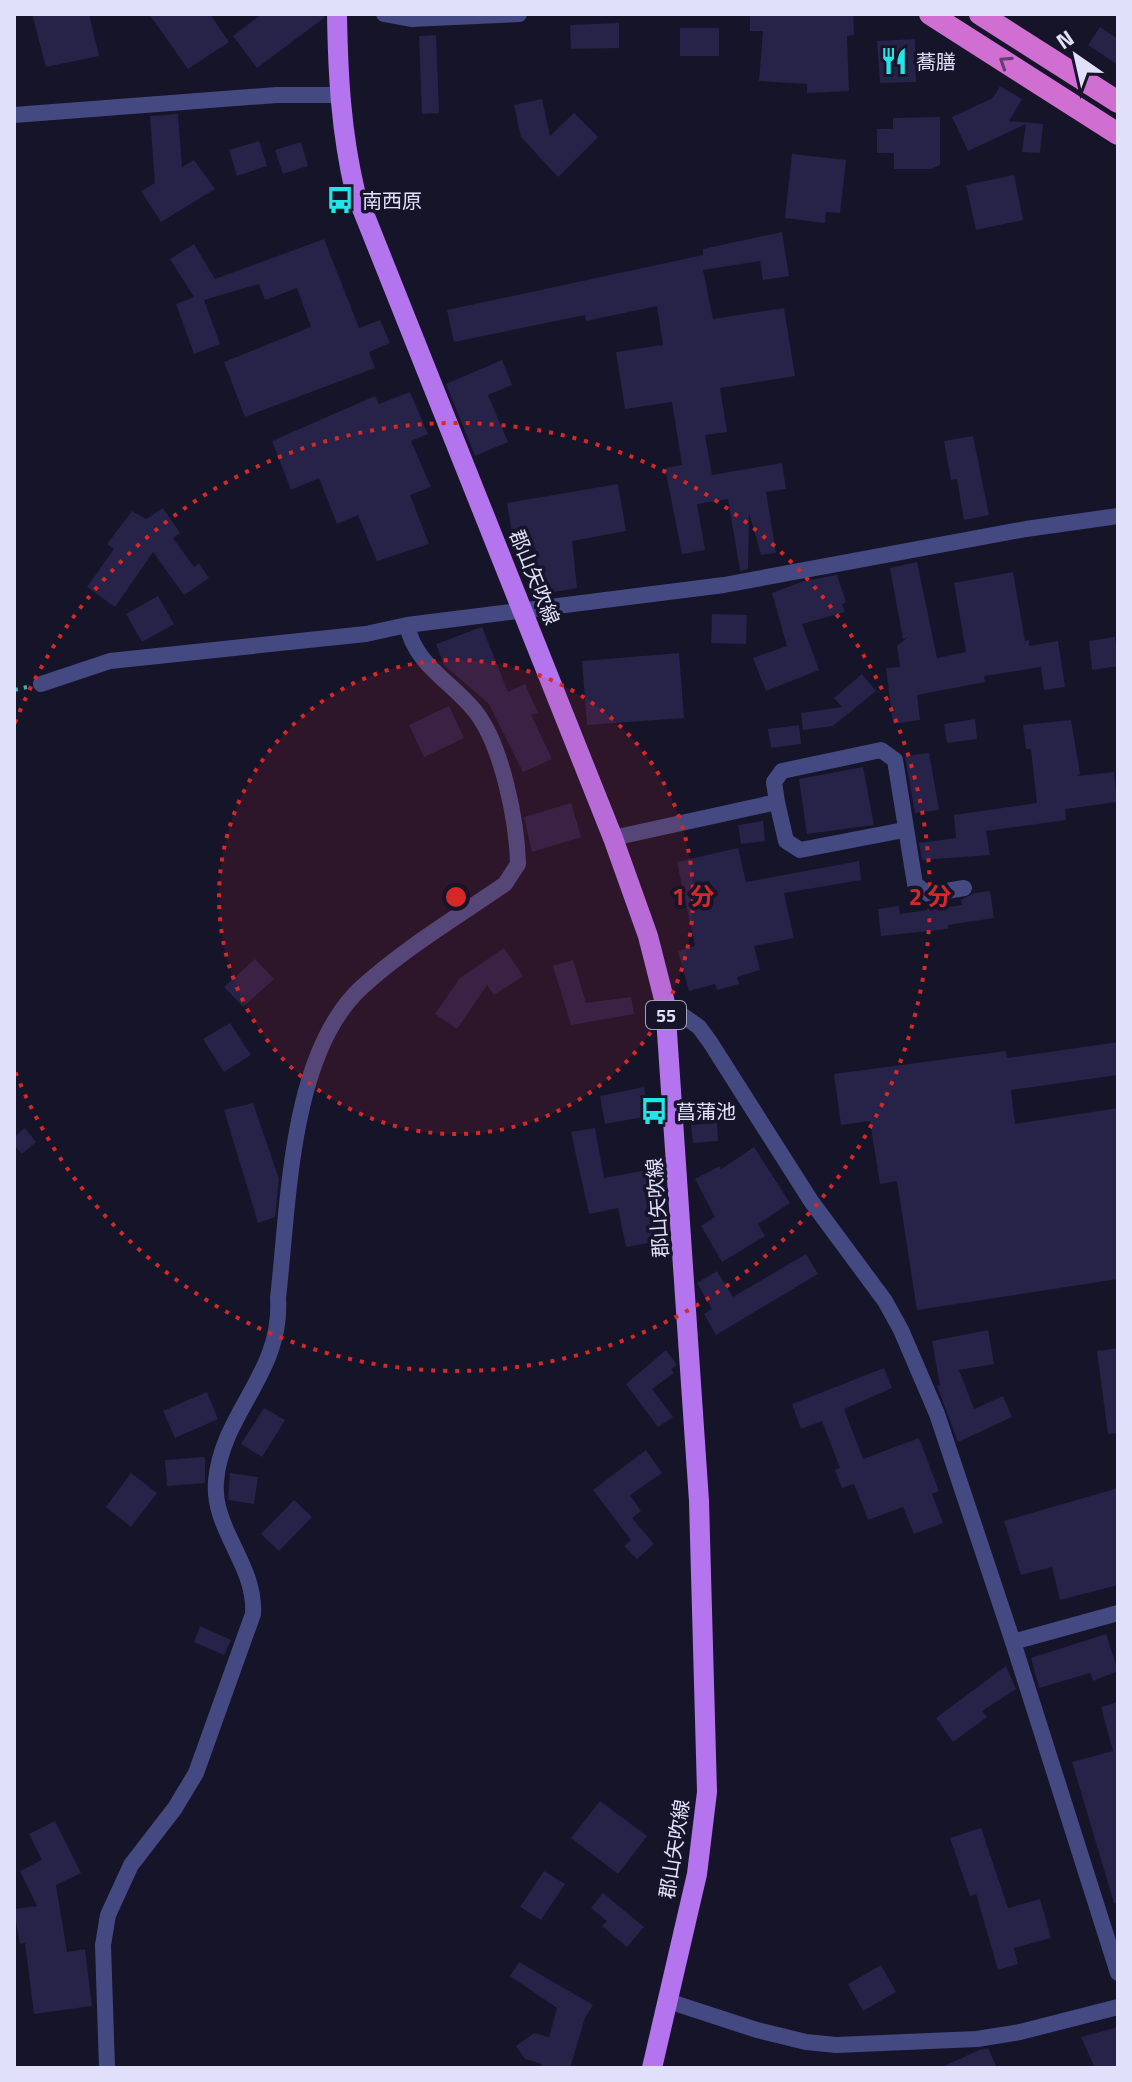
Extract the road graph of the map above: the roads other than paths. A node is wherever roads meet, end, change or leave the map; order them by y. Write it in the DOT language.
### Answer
graph roads {
  1 [pos="337,14"];
  2 [pos="384,14"];
  3 [pos="519,14"];
  4 [pos="930,14"];
  5 [pos="980,14"];
  6 [pos="338,95"];
  7 [pos="1118,102"];
  8 [pos="14,115"];
  9 [pos="1118,134"];
  10 [pos="1118,516"];
  11 [pos="524,612"];
  12 [pos="407,625"];
  13 [pos="41,684"];
  14 [pos="777,802"];
  15 [pos="904,830"];
  16 [pos="613,838"];
  17 [pos="964,888"];
  18 [pos="665,1003"];
  19 [pos="1118,1613"];
  20 [pos="1013,1642"];
  21 [pos="1118,1973"];
  22 [pos="668,2001"];
  23 [pos="1118,2007"];
  24 [pos="107,2068"];
  25 [pos="652,2068"];
  1 -- 6 [label="main road, 郡山矢吹線 / 55"];
  2 -- 3 [label="street"];
  9 -- 4 [label="highway, one-way"];
  5 -- 7 [label="highway"];
  6 -- 8 [label="street"];
  6 -- 11 [label="main road, 郡山矢吹線 / 55"];
  10 -- 11 [label="street"];
  11 -- 12 [label="street"];
  11 -- 16 [label="main road, 郡山矢吹線 / 55"];
  12 -- 13 [label="street"];
  12 -- 24 [label="street"];
  14 -- 15 [label="street"];
  14 -- 15 [label="street"];
  14 -- 16 [label="street"];
  15 -- 17 [label="street"];
  16 -- 18 [label="main road, 郡山矢吹線 / 55"];
  18 -- 20 [label="street"];
  18 -- 22 [label="main road, 郡山矢吹線 / 55"];
  19 -- 20 [label="street"];
  20 -- 21 [label="street"];
  22 -- 23 [label="street"];
  22 -- 25 [label="main road, 郡山矢吹線 / 55"];
}
